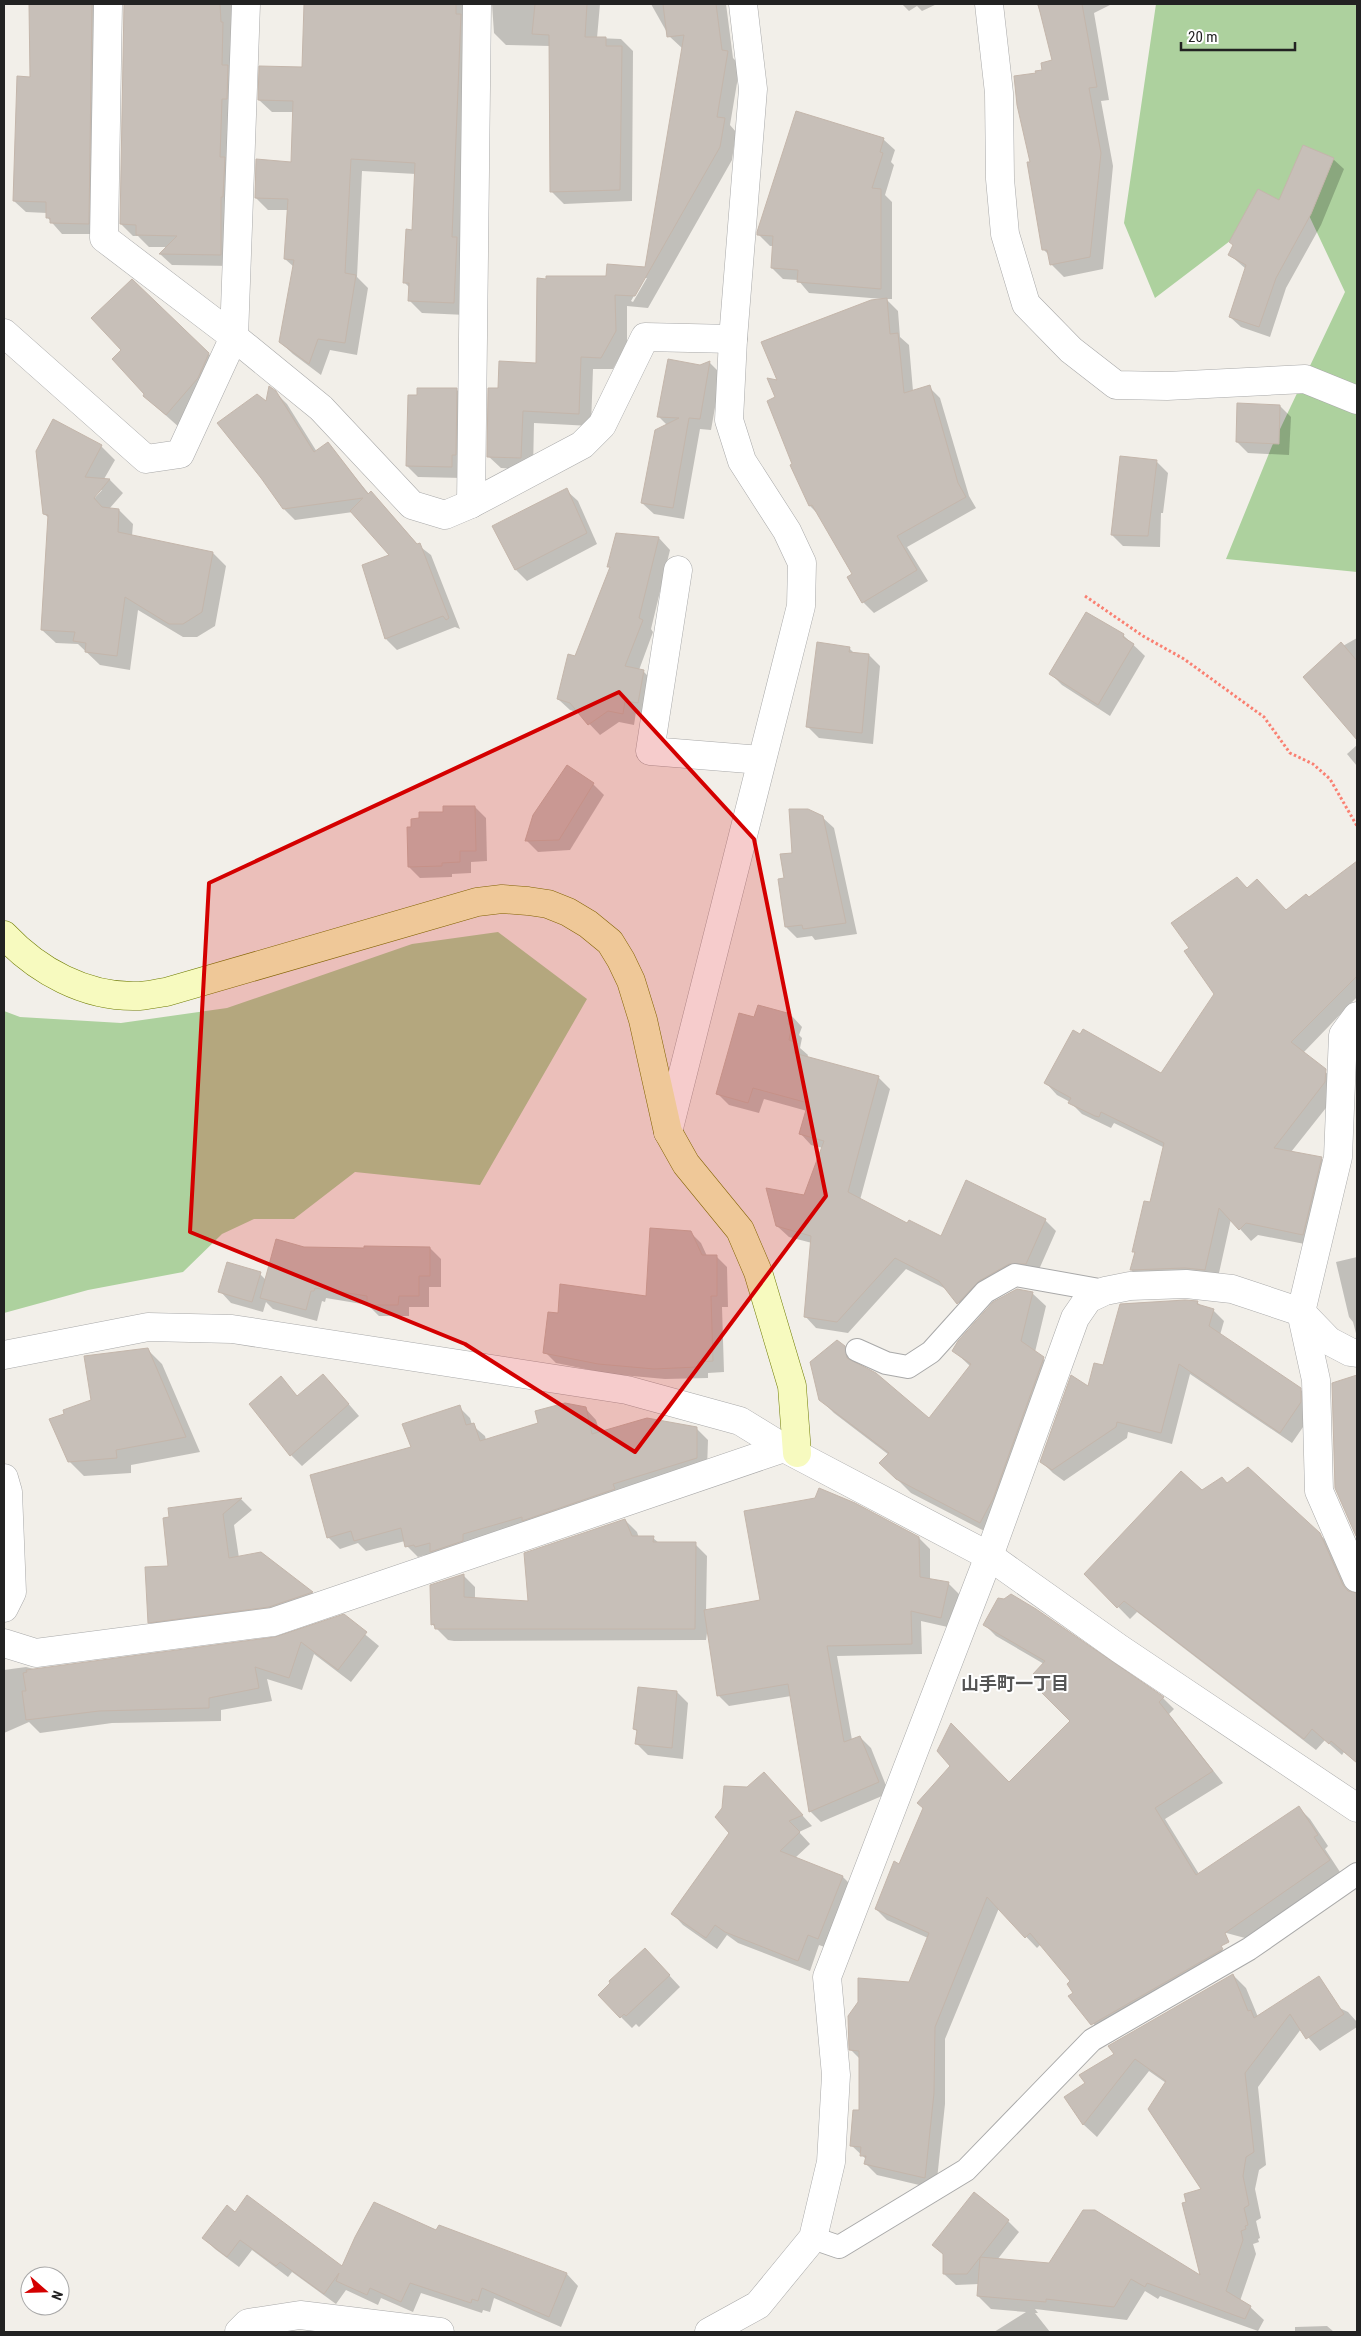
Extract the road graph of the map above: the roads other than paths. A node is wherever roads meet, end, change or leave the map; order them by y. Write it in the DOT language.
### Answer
graph roads {
  1 [pos="108,4"];
  2 [pos="246,4"];
  3 [pos="477,4"];
  4 [pos="743,4"];
  5 [pos="989,4"];
  6 [pos="4,333"];
  7 [pos="234,337"];
  8 [pos="733,339"];
  9 [pos="1357,400"];
  10 [pos="471,504"];
  11 [pos="678,570"];
  12 [pos="761,760"];
  13 [pos="4,935"];
  14 [pos="1357,1016"];
  15 [pos="668,1132"];
  16 [pos="1105,1291"];
  17 [pos="1301,1312"];
  18 [pos="857,1350"];
  19 [pos="1357,1353"];
  20 [pos="4,1354"];
  21 [pos="791,1451"];
  22 [pos="4,1478"];
  23 [pos="989,1556"];
  24 [pos="1357,1578"];
  25 [pos="4,1608"];
  26 [pos="4,1644"];
  27 [pos="1357,1808"];
  28 [pos="1357,1874"];
  29 [pos="813,2238"];
  30 [pos="239,2332"];
  31 [pos="440,2332"];
  32 [pos="709,2332"];
  1 -- 7 [label="street"];
  2 -- 7 [label="street"];
  3 -- 10 [label="street"];
  4 -- 8 [label="street"];
  5 -- 9 [label="street"];
  6 -- 7 [label="street"];
  7 -- 10 [label="street"];
  8 -- 10 [label="street"];
  8 -- 12 [label="street"];
  11 -- 12 [label="street"];
  12 -- 15 [label="street"];
  13 -- 15 [label="street"];
  14 -- 17 [label="street"];
  15 -- 21 [label="street"];
  16 -- 17 [label="street"];
  16 -- 18 [label="lane"];
  16 -- 23 [label="street"];
  17 -- 19 [label="street"];
  17 -- 24 [label="street"];
  20 -- 21 [label="street"];
  21 -- 23 [label="street"];
  21 -- 26 [label="street"];
  22 -- 25 [label="street"];
  23 -- 27 [label="street"];
  23 -- 29 [label="street"];
  28 -- 29 [label="lane"];
  29 -- 32 [label="street"];
  30 -- 31 [label="street"];
}
